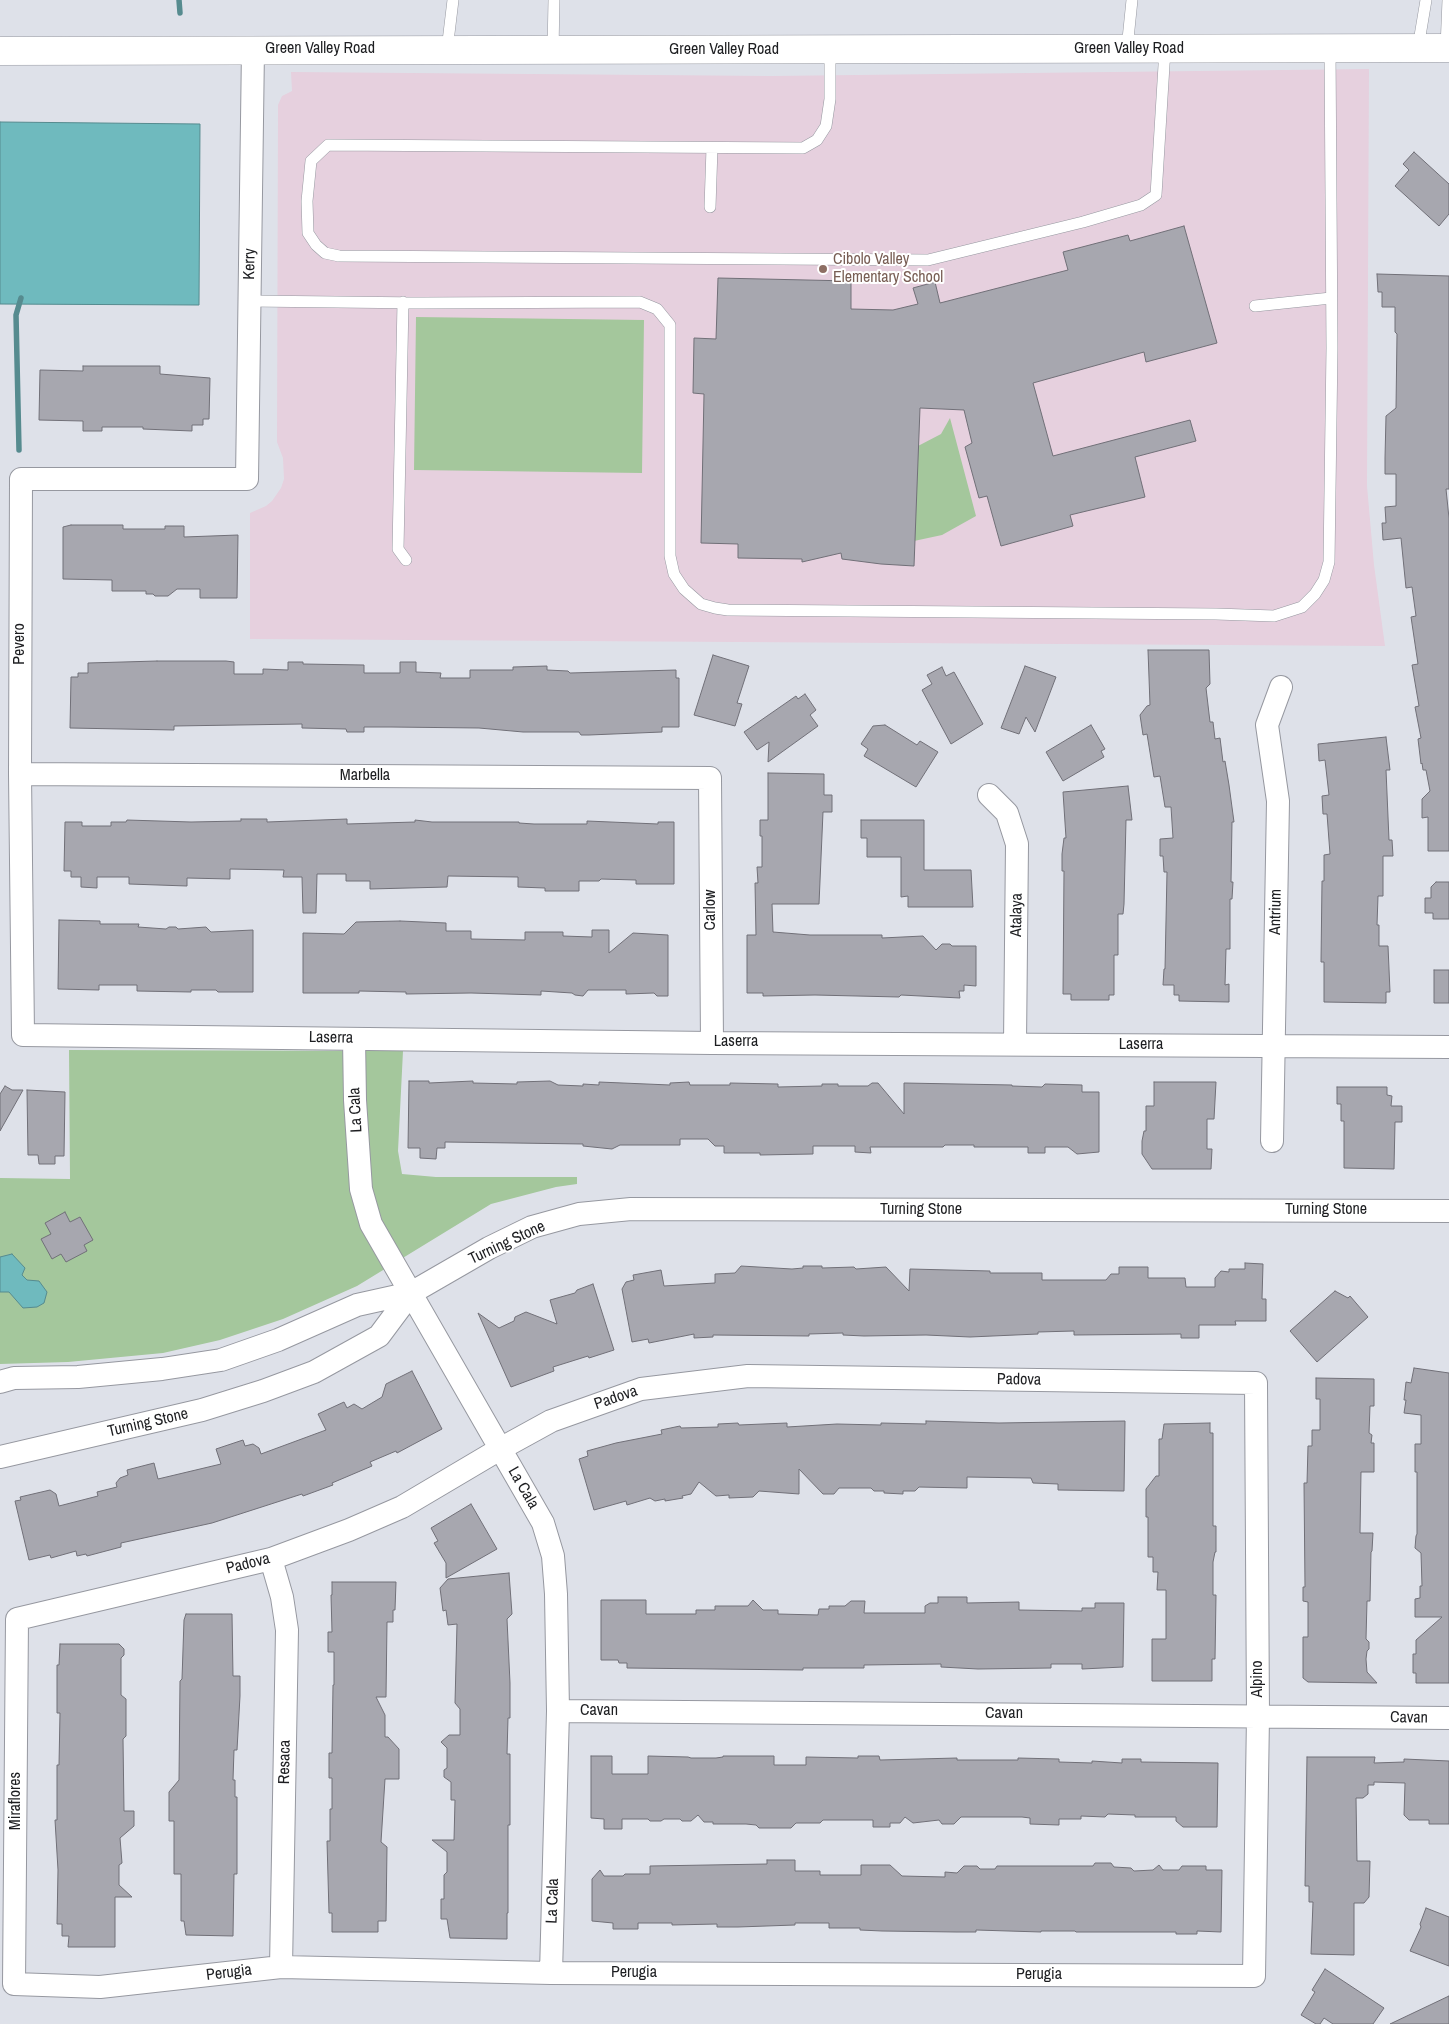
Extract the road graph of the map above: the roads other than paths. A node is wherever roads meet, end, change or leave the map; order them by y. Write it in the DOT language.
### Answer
graph roads {
  1 [pos="453,0"];
  2 [pos="554,0"];
  3 [pos="1132,0"];
  4 [pos="1426,0"];
  5 [pos="1448,0"];
  6 [pos="1330,48"];
  7 [pos="1418,48"];
  8 [pos="1448,48"];
  9 [pos="253,49"];
  10 [pos="1127,49"];
  11 [pos="1164,49"];
  12 [pos="447,50"];
  13 [pos="553,50"];
  14 [pos="830,50"];
  15 [pos="0,51"];
  16 [pos="712,148"];
  17 [pos="710,207"];
  18 [pos="1331,298"];
  19 [pos="250,301"];
  20 [pos="403,302"];
  21 [pos="1255,306"];
  22 [pos="247,479"];
  23 [pos="406,560"];
  24 [pos="1281,687"];
  25 [pos="20,774"];
  26 [pos="710,778"];
  27 [pos="989,796"];
  28 [pos="23,1034"];
  29 [pos="354,1039"];
  30 [pos="712,1043"];
  31 [pos="1015,1044"];
  32 [pos="1274,1046"];
  33 [pos="1449,1047"];
  34 [pos="1272,1141"];
  35 [pos="1449,1211"];
  36 [pos="411,1293"];
  37 [pos="0,1382"];
  38 [pos="1256,1383"];
  39 [pos="500,1449"];
  40 [pos="0,1457"];
  41 [pos="271,1559"];
  42 [pos="17,1619"];
  43 [pos="558,1711"];
  44 [pos="1258,1716"];
  45 [pos="1449,1718"];
  46 [pos="281,1967"];
  47 [pos="551,1973"];
  48 [pos="1254,1976"];
  49 [pos="14,1984"];
  1 -- 12 [label="lane"];
  2 -- 13 [label="lane"];
  3 -- 10 [label="lane"];
  4 -- 7 [label="lane"];
  5 -- 8 [label="lane"];
  6 -- 7 [label="street, Green Valley Road"];
  6 -- 11 [label="street, Green Valley Road"];
  6 -- 18 [label="lane"];
  7 -- 8 [label="street, Green Valley Road"];
  9 -- 12 [label="street, Green Valley Road"];
  9 -- 15 [label="street, Green Valley Road"];
  9 -- 19 [label="street, Kerry"];
  10 -- 11 [label="street, Green Valley Road"];
  10 -- 14 [label="street, Green Valley Road"];
  11 -- 16 [label="lane"];
  12 -- 13 [label="street, Green Valley Road"];
  13 -- 14 [label="street, Green Valley Road"];
  14 -- 16 [label="lane"];
  16 -- 17 [label="lane"];
  18 -- 20 [label="lane"];
  18 -- 21 [label="lane"];
  19 -- 20 [label="lane"];
  19 -- 22 [label="street, Kerry"];
  20 -- 23 [label="lane"];
  22 -- 25 [label="street, Pevero"];
  24 -- 32 [label="street, Antrium"];
  25 -- 26 [label="street, Marbella"];
  25 -- 28 [label="street, Pevero"];
  26 -- 30 [label="street, Carlow"];
  27 -- 31 [label="street, Atalaya"];
  28 -- 29 [label="street, Laserra"];
  29 -- 30 [label="street, Laserra"];
  29 -- 36 [label="street, La Cala"];
  30 -- 31 [label="street, Laserra"];
  31 -- 32 [label="street, Laserra"];
  32 -- 33 [label="street, Laserra"];
  32 -- 34 [label="street, Antrium"];
  35 -- 36 [label="street, Turning Stone"];
  36 -- 37 [label="street, Turning Stone"];
  36 -- 39 [label="street, La Cala"];
  36 -- 40 [label="street, Turning Stone"];
  38 -- 39 [label="street, Padova"];
  38 -- 44 [label="street, Alpino"];
  39 -- 41 [label="street, Padova"];
  39 -- 43 [label="street, La Cala"];
  41 -- 42 [label="street, Padova"];
  41 -- 46 [label="street, Resaca"];
  42 -- 49 [label="street, Miraflores"];
  43 -- 44 [label="street, Cavan"];
  43 -- 47 [label="street, La Cala"];
  44 -- 45 [label="street, Cavan"];
  44 -- 48 [label="street, Alpino"];
  46 -- 47 [label="street, Perugia"];
  46 -- 49 [label="street, Perugia"];
  47 -- 48 [label="street, Perugia"];
}
